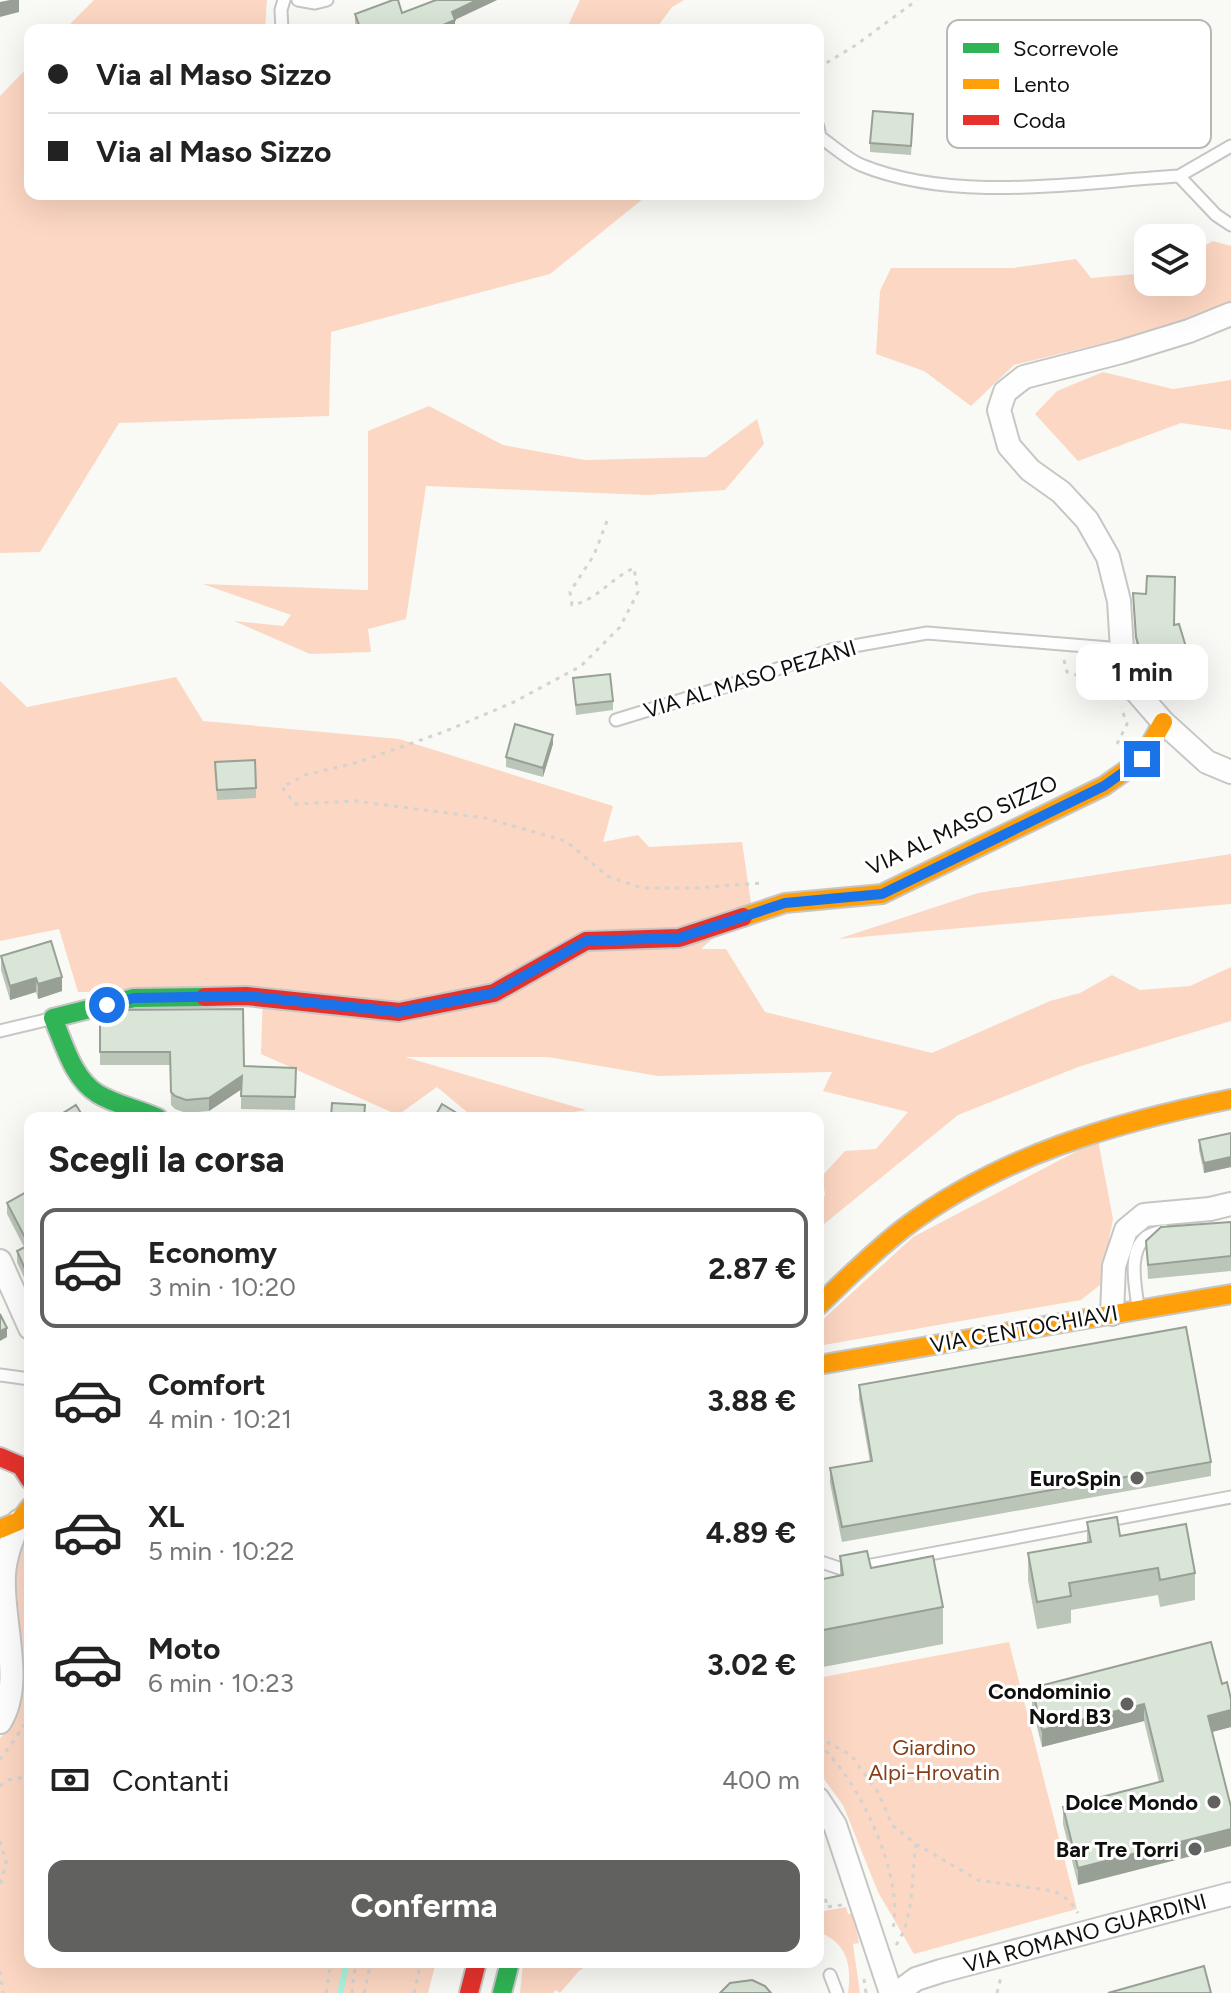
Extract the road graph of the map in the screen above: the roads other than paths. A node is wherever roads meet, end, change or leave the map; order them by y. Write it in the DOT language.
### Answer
graph roads {
  1 [pos="284,0"];
  2 [pos="298,0"];
  3 [pos="327,0"];
  4 [pos="282,24"];
  5 [pos="824,140"];
  6 [pos="1231,146"];
  7 [pos="1179,176"];
  8 [pos="1231,225"];
  9 [pos="1231,314"];
  10 [pos="1122,649"];
  11 [pos="616,720"];
  12 [pos="1163,722"];
  13 [pos="1231,772"];
  14 [pos="53,1018"];
  15 [pos="0,1031"];
  16 [pos="1231,1099"];
  17 [pos="146,1112"];
  18 [pos="1231,1204"];
  19 [pos="1180,1228"];
  20 [pos="0,1261"];
  21 [pos="1231,1294"];
  22 [pos="824,1300"];
  23 [pos="1138,1309"];
  24 [pos="1112,1314"];
  25 [pos="24,1315"];
  26 [pos="824,1364"];
  27 [pos="0,1375"];
  28 [pos="24,1378"];
  29 [pos="1231,1497"];
  30 [pos="16,1519"];
  31 [pos="824,1563"];
  32 [pos="2,1570"];
  33 [pos="0,1722"];
  34 [pos="824,1808"];
  35 [pos="1231,1894"];
  36 [pos="475,1968"];
  37 [pos="511,1968"];
  38 [pos="513,1968"];
  39 [pos="830,1975"];
  40 [pos="469,1993"];
  41 [pos="502,1993"];
  42 [pos="513,1993"];
  43 [pos="837,1993"];
  44 [pos="894,1993"];
  1 -- 4 [label="lane"];
  2 -- 3 [label="lane"];
  5 -- 7 [label="lane"];
  6 -- 7 [label="lane"];
  7 -- 8 [label="lane"];
  9 -- 10 [label="street"];
  10 -- 11 [label="lane, VIA AL MASO PEZANI"];
  10 -- 12 [label="street"];
  12 -- 13 [label="street"];
  12 -- 14 [label="main road, VIA AL MASO SIZZO"];
  14 -- 15 [label="lane"];
  14 -- 17 [label="main road"];
  16 -- 22 [label="main road"];
  18 -- 24 [label="street"];
  19 -- 23 [label="lane"];
  20 -- 25 [label="street"];
  21 -- 23 [label="main road, VIA CENTOCHIAVI"];
  23 -- 24 [label="main road, VIA CENTOCHIAVI"];
  24 -- 26 [label="main road, VIA CENTOCHIAVI"];
  27 -- 28 [label="lane"];
  29 -- 31 [label="lane"];
  30 -- 32 [label="street"];
  32 -- 33 [label="street"];
  34 -- 44 [label="street"];
  35 -- 44 [label="street, VIA ROMANO GUARDINI"];
  36 -- 40 [label="main road"];
  37 -- 41 [label="main road"];
  38 -- 42 [label="main road"];
  39 -- 43 [label="lane"];
}
